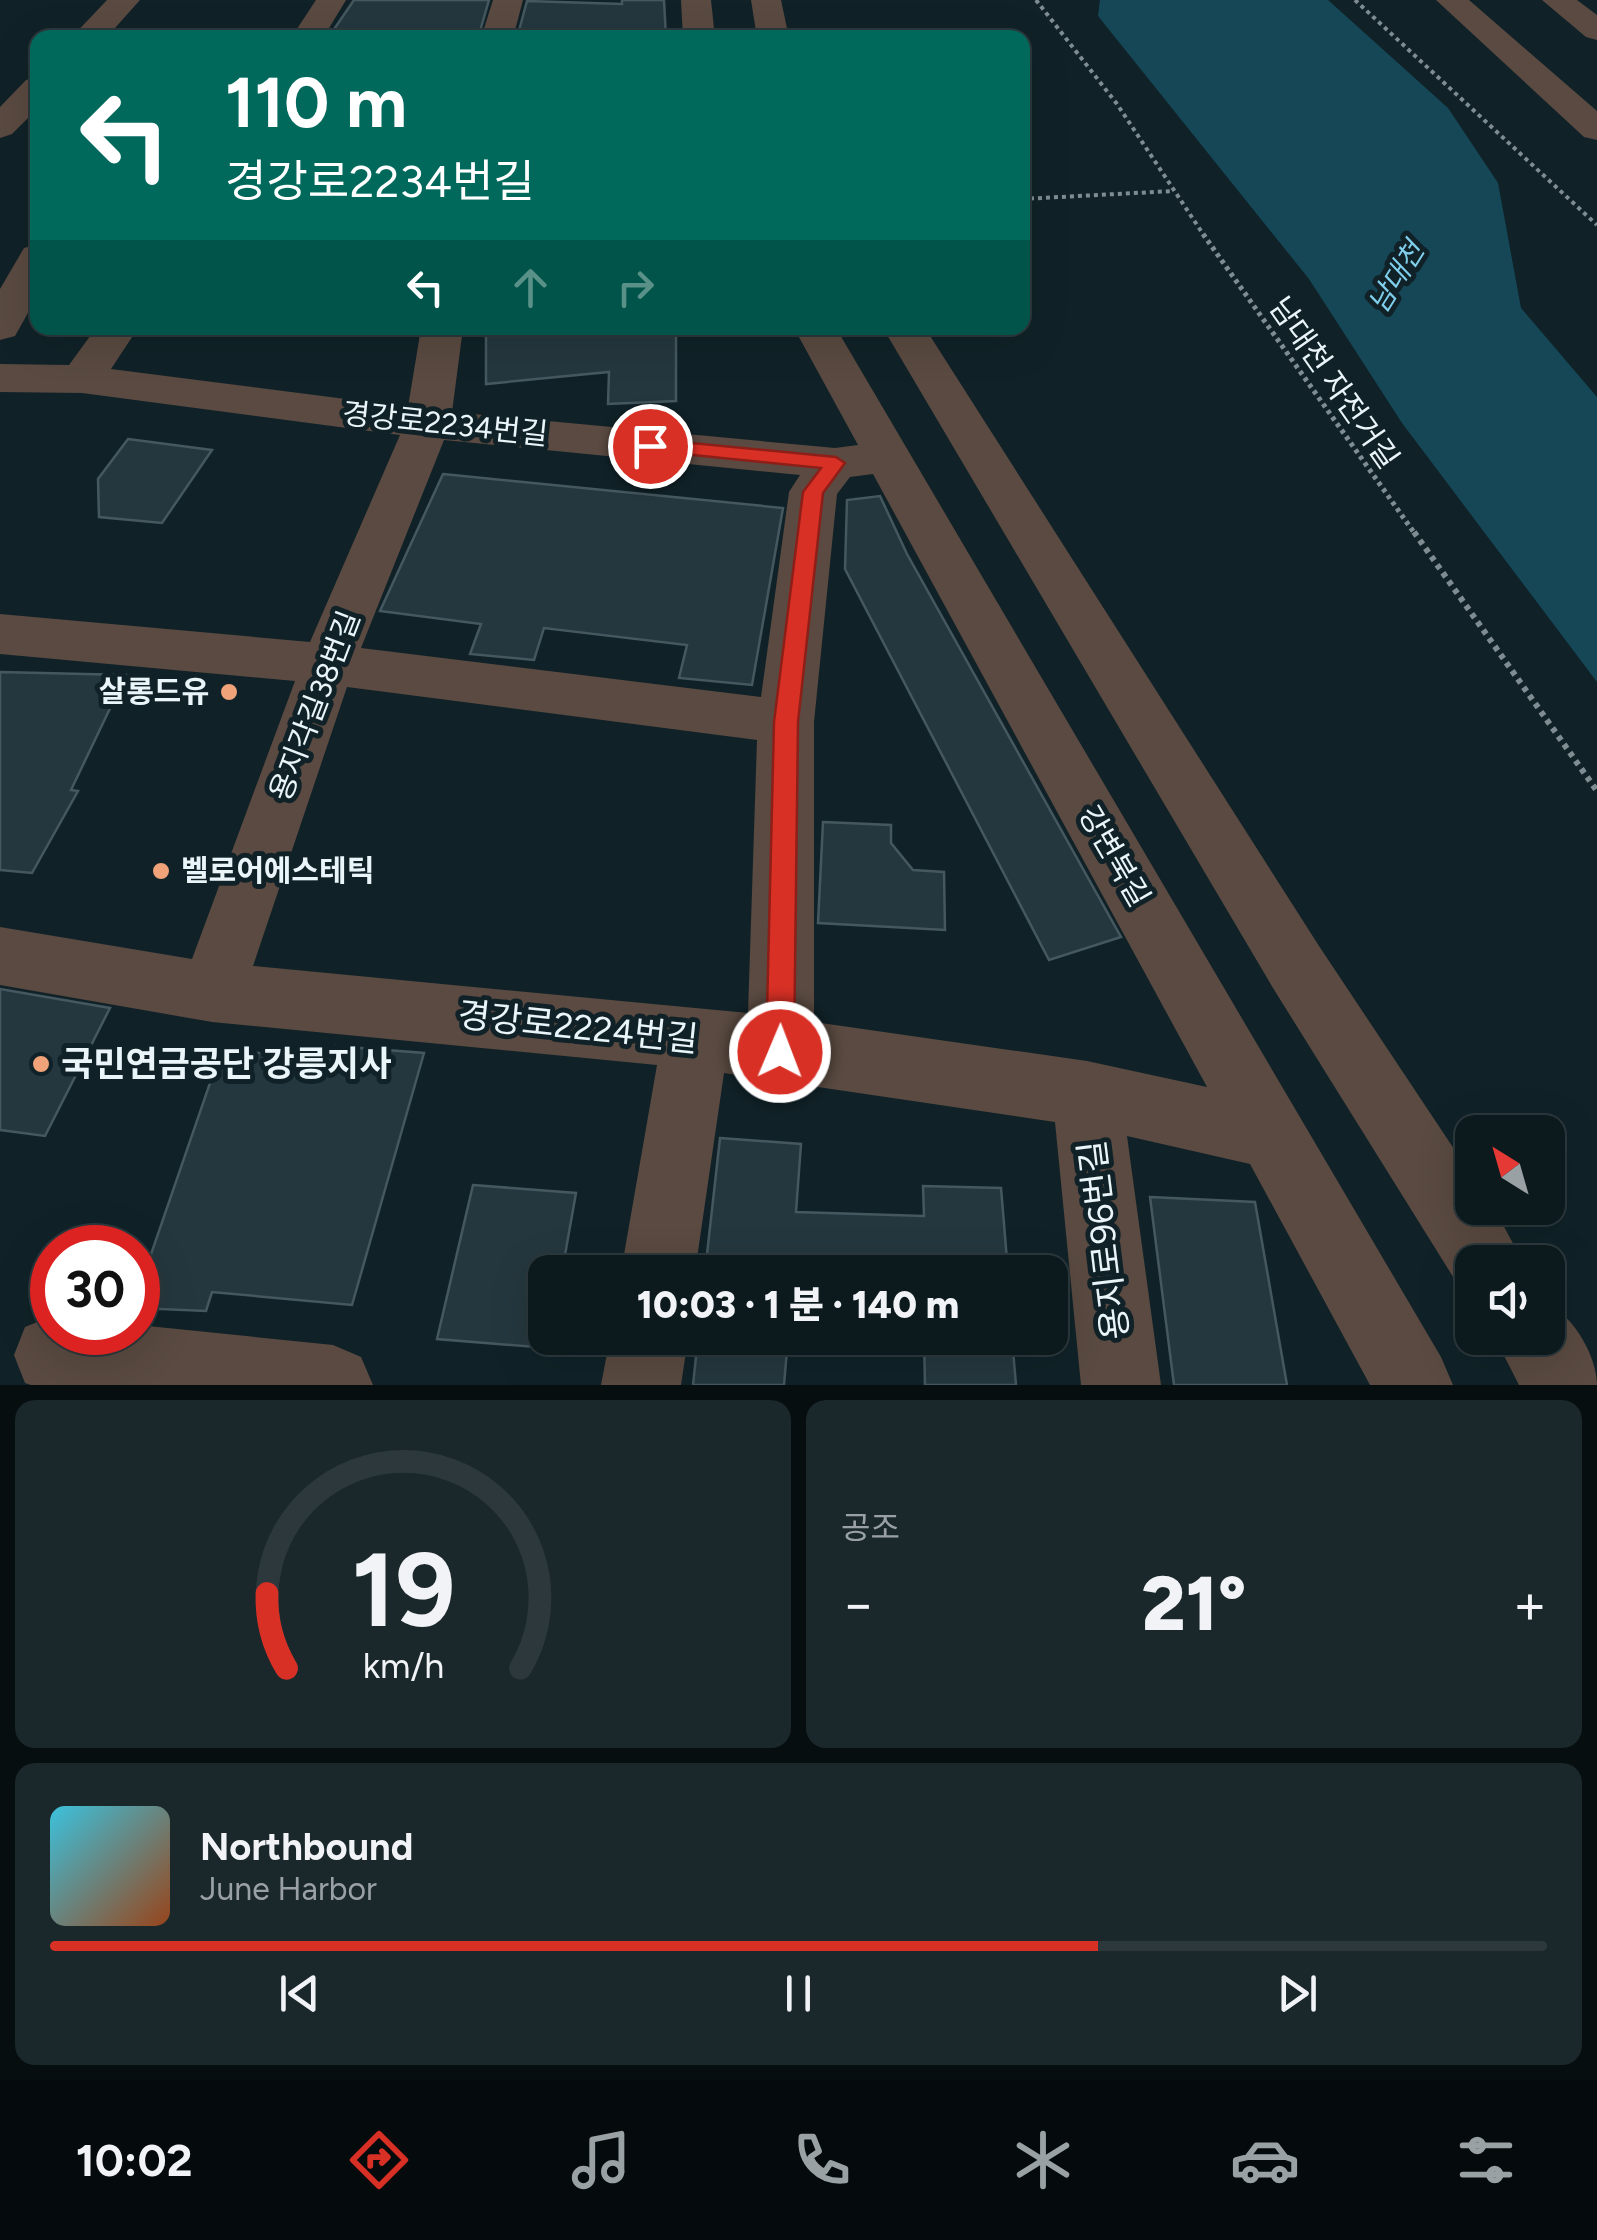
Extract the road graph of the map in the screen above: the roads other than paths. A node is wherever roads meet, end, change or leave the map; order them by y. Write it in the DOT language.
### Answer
graph roads {
  1 [pos="125,0"];
  2 [pos="331,0"];
  3 [pos="508,0"];
  4 [pos="696,0"];
  5 [pos="766,0"];
  6 [pos="1451,0"];
  7 [pos="1556,0"];
  8 [pos="95,30"];
  9 [pos="312,30"];
  10 [pos="499,30"];
  11 [pos="698,30"];
  12 [pos="772,30"];
  13 [pos="1597,30"];
  14 [pos="0,79"];
  15 [pos="30,83"];
  16 [pos="30,93"];
  17 [pos="0,127"];
  18 [pos="1597,129"];
  19 [pos="30,271"];
  20 [pos="0,327"];
  21 [pos="112,335"];
  22 [pos="441,335"];
  23 [pos="818,335"];
  24 [pos="908,335"];
  25 [pos="0,378"];
  26 [pos="82,379"];
  27 [pos="428,424"];
  28 [pos="863,460"];
  29 [pos="0,634"];
  30 [pos="328,664"];
  31 [pos="786,722"];
  32 [pos="0,956"];
  33 [pos="212,992"];
  34 [pos="695,1037"];
  35 [pos="780,1052"];
  36 [pos="1087,1094"];
  37 [pos="1272,1135"];
  38 [pos="1475,1245"];
  39 [pos="661,1255"];
  40 [pos="61,1355"];
  41 [pos="645,1355"];
  42 [pos="1545,1355"];
  43 [pos="334,1385"];
  44 [pos="641,1385"];
  45 [pos="1120,1385"];
  46 [pos="1413,1385"];
  47 [pos="1564,1385"];
  1 -- 8 [label="street"];
  2 -- 9 [label="street"];
  3 -- 10 [label="street"];
  4 -- 11 [label="street"];
  5 -- 12 [label="street"];
  6 -- 18 [label="street"];
  7 -- 13 [label="street"];
  14 -- 15 [label="street"];
  16 -- 17 [label="street"];
  19 -- 20 [label="street"];
  21 -- 26 [label="street"];
  22 -- 27 [label="street, 용지각길38번길"];
  23 -- 28 [label="street, 강변북길"];
  24 -- 38 [label="street"];
  25 -- 26 [label="street, 경강로2234번길"];
  26 -- 27 [label="street, 경강로2234번길"];
  27 -- 28 [label="street, 경강로2234번길"];
  27 -- 30 [label="street, 용지각길38번길"];
  28 -- 31 [label="street"];
  28 -- 37 [label="street, 강변북길"];
  29 -- 30 [label="street"];
  30 -- 31 [label="street"];
  30 -- 33 [label="street, 용지각길38번길"];
  31 -- 35 [label="street"];
  32 -- 33 [label="street, 경강로2224번길"];
  33 -- 34 [label="street, 경강로2224번길"];
  34 -- 35 [label="street, 경강로2224번길"];
  34 -- 39 [label="street"];
  35 -- 36 [label="street, 경강로2224번길"];
  36 -- 37 [label="street, 경강로2224번길"];
  36 -- 45 [label="street, 용지로96번길"];
  37 -- 46 [label="street, 강변북길"];
  40 -- 43 [label="street"];
  41 -- 44 [label="street"];
  42 -- 47 [label="street"];
}
